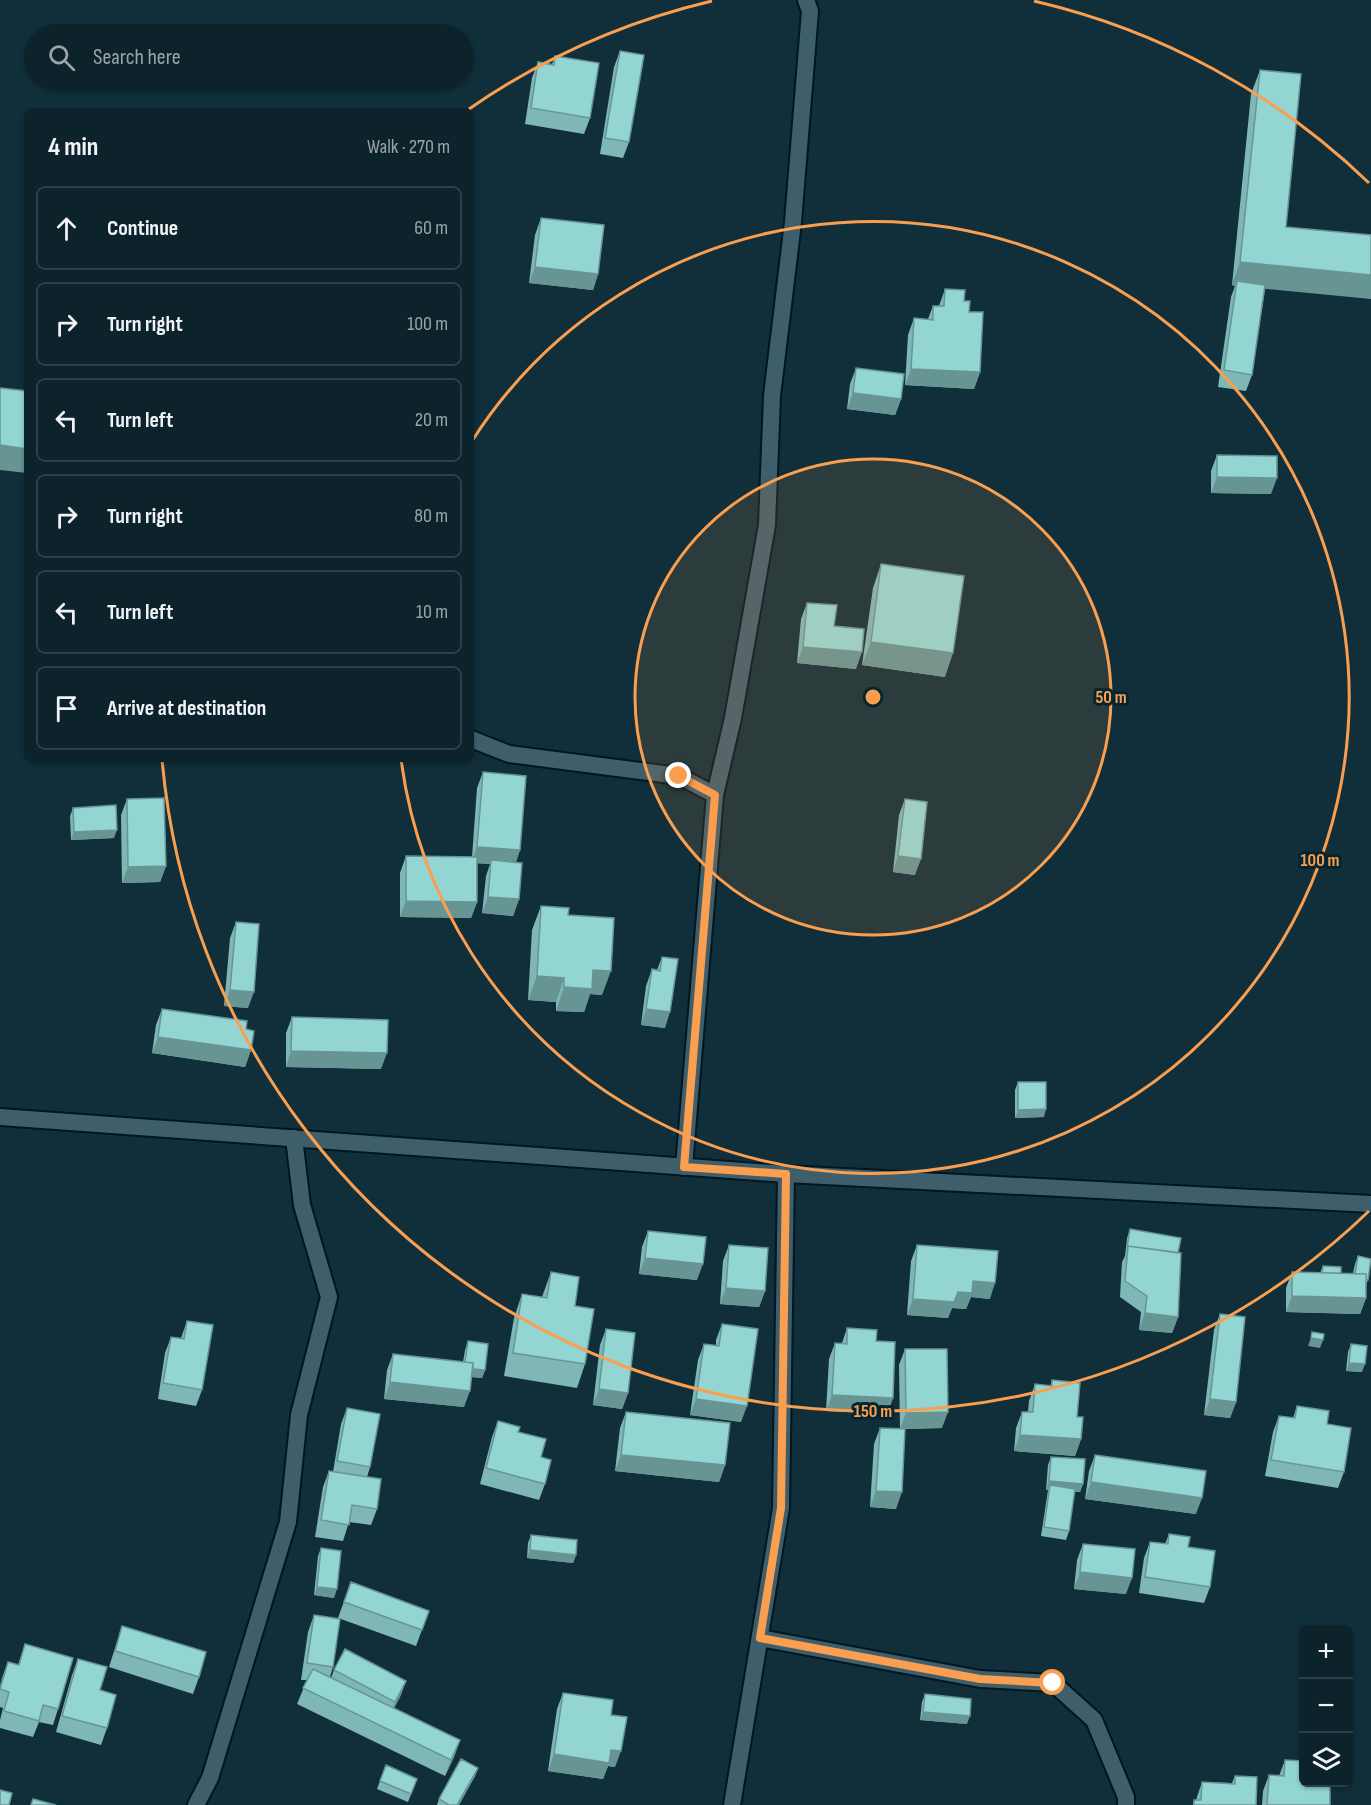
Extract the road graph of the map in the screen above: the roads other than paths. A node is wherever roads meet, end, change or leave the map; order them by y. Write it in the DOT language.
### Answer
graph roads {
  1 [pos="806,0"];
  2 [pos="474,740"];
  3 [pos="715,795"];
  4 [pos="0,1117"];
  5 [pos="294,1138"];
  6 [pos="684,1167"];
  7 [pos="786,1174"];
  8 [pos="1371,1204"];
  9 [pos="760,1638"];
  10 [pos="196,1805"];
  11 [pos="732,1805"];
  12 [pos="1126,1805"];
  1 -- 3 [label="street"];
  2 -- 3 [label="street"];
  3 -- 6 [label="street"];
  4 -- 5 [label="street"];
  5 -- 6 [label="street"];
  5 -- 10 [label="street"];
  6 -- 7 [label="street"];
  7 -- 8 [label="street"];
  7 -- 9 [label="street"];
  9 -- 11 [label="street"];
  9 -- 12 [label="street"];
}
